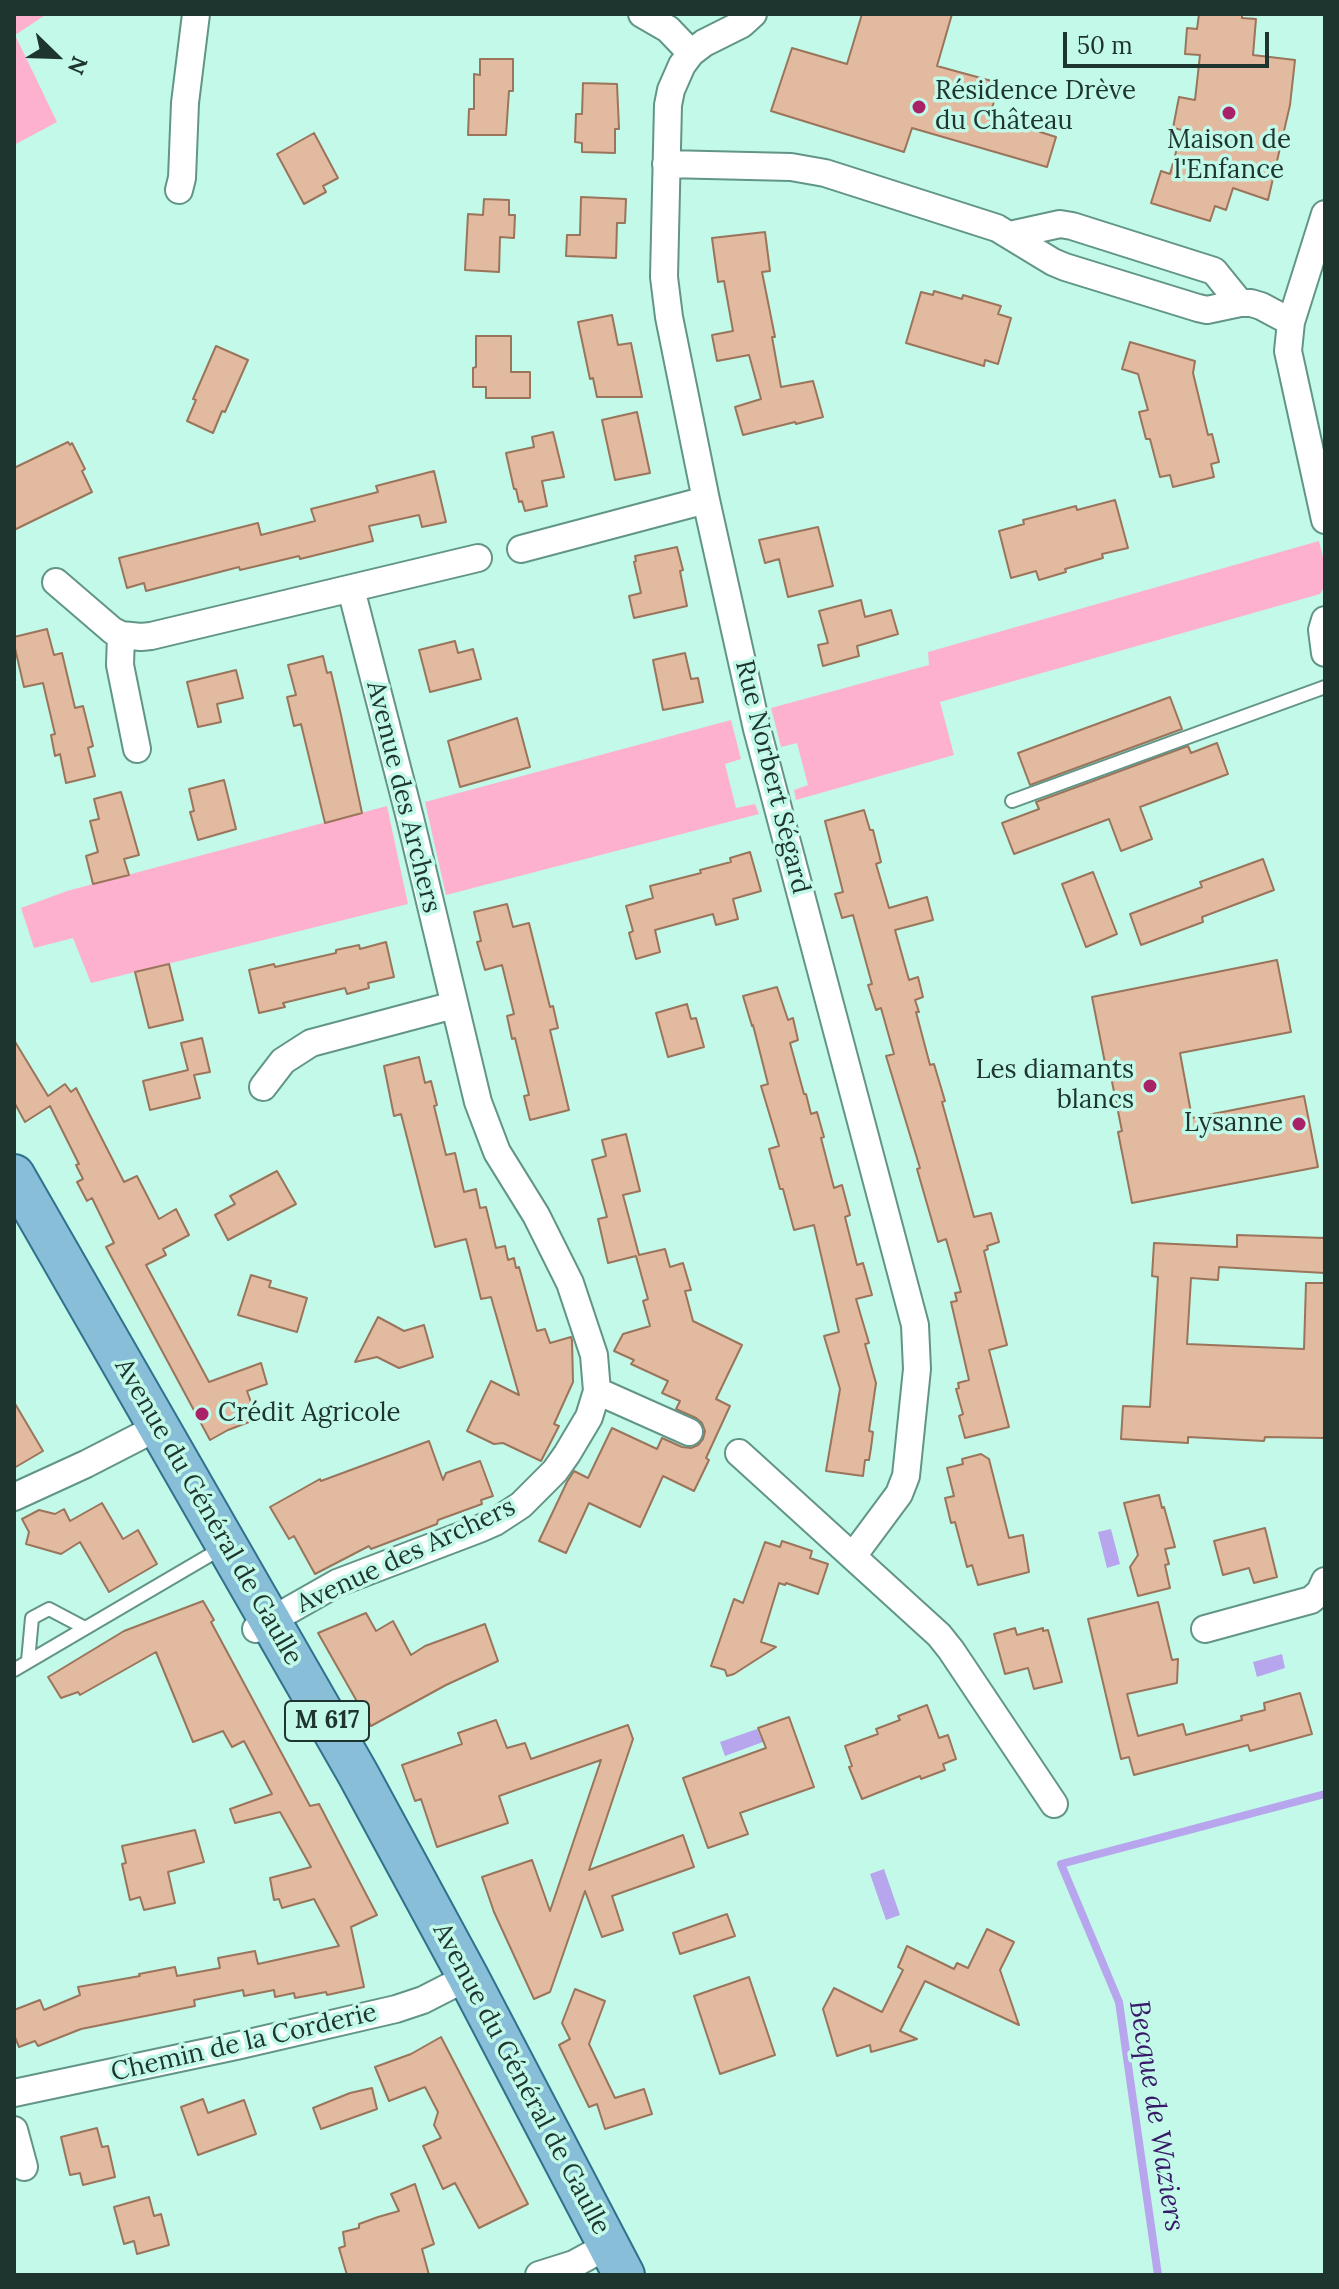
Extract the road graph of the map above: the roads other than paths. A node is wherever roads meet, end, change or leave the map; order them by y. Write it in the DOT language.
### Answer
graph roads {
  1 [pos="196,14"];
  2 [pos="642,14"];
  3 [pos="753,14"];
  4 [pos="691,53"];
  5 [pos="666,164"];
  6 [pos="179,190"];
  7 [pos="1325,214"];
  8 [pos="1010,235"];
  9 [pos="1240,303"];
  10 [pos="1291,322"];
  11 [pos="706,500"];
  12 [pos="1325,520"];
  13 [pos="521,549"];
  14 [pos="478,558"];
  15 [pos="56,582"];
  16 [pos="351,589"];
  17 [pos="1325,620"];
  18 [pos="121,635"];
  19 [pos="1325,653"];
  20 [pos="1325,687"];
  21 [pos="137,749"];
  22 [pos="1012,801"];
  23 [pos="454,1005"];
  24 [pos="263,1087"];
  25 [pos="14,1175"];
  26 [pos="14,1215"];
  27 [pos="597,1391"];
  28 [pos="151,1431"];
  29 [pos="689,1432"];
  30 [pos="739,1453"];
  31 [pos="14,1497"];
  32 [pos="218,1550"];
  33 [pos="853,1556"];
  34 [pos="1325,1581"];
  35 [pos="262,1626"];
  36 [pos="85,1628"];
  37 [pos="1205,1629"];
  38 [pos="28,1661"];
  39 [pos="14,1670"];
  40 [pos="1054,1804"];
  41 [pos="459,1982"];
  42 [pos="14,2093"];
  43 [pos="14,2130"];
  44 [pos="24,2167"];
  45 [pos="607,2262"];
  46 [pos="539,2275"];
  1 -- 6 [label="street"];
  2 -- 4 [label="street"];
  3 -- 4 [label="street"];
  4 -- 5 [label="street, Rue Norbert Ségard"];
  5 -- 8 [label="street"];
  5 -- 11 [label="street, Rue Norbert Ségard"];
  7 -- 10 [label="street"];
  8 -- 9 [label="street"];
  8 -- 9 [label="street"];
  9 -- 10 [label="street"];
  10 -- 12 [label="street"];
  11 -- 13 [label="street"];
  11 -- 33 [label="street, Rue Norbert Ségard"];
  14 -- 16 [label="street"];
  15 -- 18 [label="street"];
  16 -- 18 [label="street"];
  16 -- 23 [label="street, Avenue des Archers"];
  17 -- 19 [label="street"];
  18 -- 21 [label="street"];
  20 -- 22 [label="lane"];
  23 -- 24 [label="street"];
  23 -- 27 [label="street, Avenue des Archers"];
  25 -- 28 [label="main road, Avenue du Général de Gaulle / M 617"];
  26 -- 28 [label="main road, Avenue du Général de Gaulle / M 617"];
  27 -- 29 [label="street"];
  27 -- 35 [label="street, Avenue des Archers"];
  28 -- 31 [label="street"];
  28 -- 32 [label="main road, Avenue du Général de Gaulle / M 617"];
  30 -- 33 [label="street"];
  32 -- 35 [label="main road, Avenue du Général de Gaulle / M 617"];
  32 -- 36 [label="lane"];
  33 -- 40 [label="street"];
  34 -- 37 [label="street"];
  35 -- 41 [label="main road, Avenue du Général de Gaulle / M 617"];
  36 -- 38 [label="lane"];
  36 -- 38 [label="lane"];
  38 -- 39 [label="lane"];
  41 -- 42 [label="street, Chemin de la Corderie"];
  41 -- 45 [label="main road, Avenue du Général de Gaulle / M 617"];
  43 -- 44 [label="street"];
  45 -- 46 [label="street"];
}
